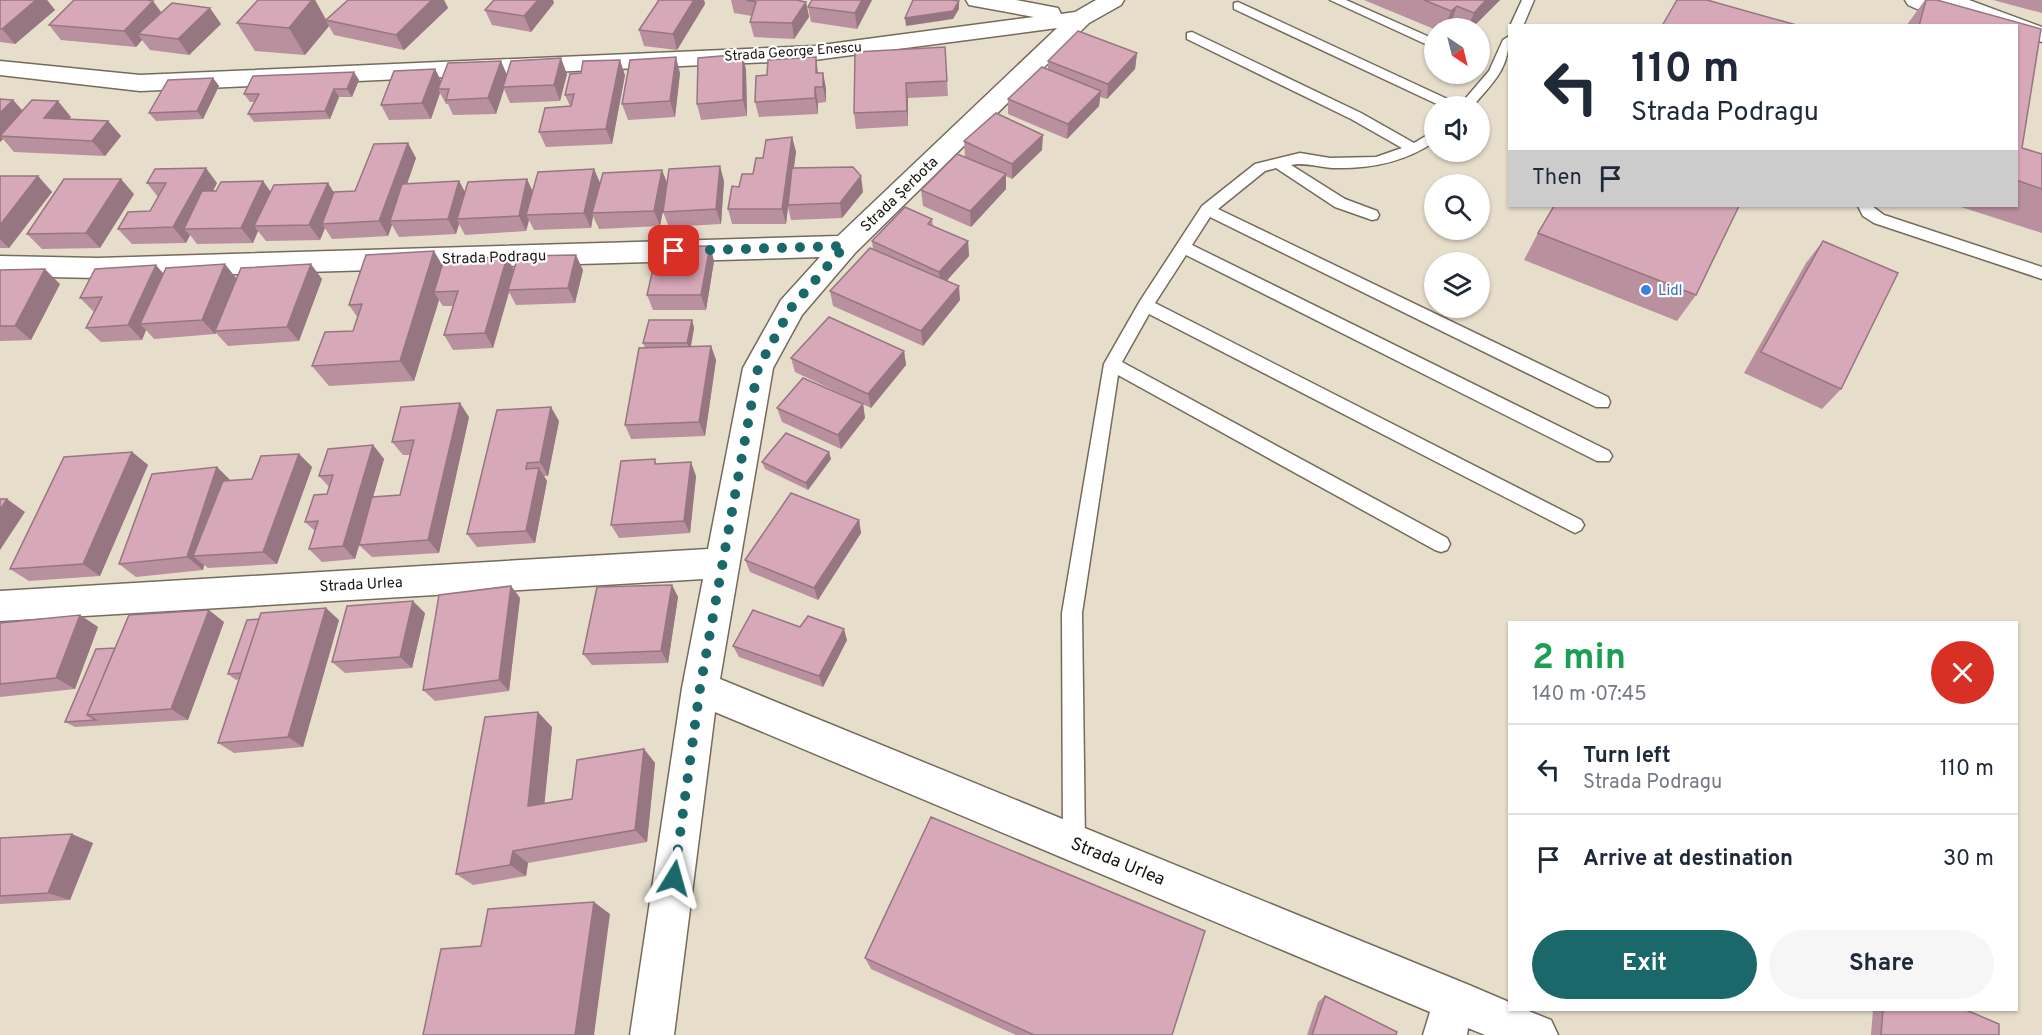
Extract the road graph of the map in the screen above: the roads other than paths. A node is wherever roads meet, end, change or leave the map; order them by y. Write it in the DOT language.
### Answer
graph roads {
  1 [pos="977,0"];
  2 [pos="1113,0"];
  3 [pos="1336,0"];
  4 [pos="1528,0"];
  5 [pos="1916,0"];
  6 [pos="1948,0"];
  7 [pos="1238,6"];
  8 [pos="1081,18"];
  9 [pos="1517,24"];
  10 [pos="1969,24"];
  11 [pos="2012,24"];
  12 [pos="2018,26"];
  13 [pos="2042,35"];
  14 [pos="1192,36"];
  15 [pos="1424,40"];
  16 [pos="1508,42"];
  17 [pos="2018,44"];
  18 [pos="2042,54"];
  19 [pos="0,68"];
  20 [pos="1490,70"];
  21 [pos="1495,72"];
  22 [pos="1430,96"];
  23 [pos="1475,96"];
  24 [pos="1424,142"];
  25 [pos="1414,149"];
  26 [pos="1278,164"];
  27 [pos="1866,207"];
  28 [pos="1207,210"];
  29 [pos="1372,215"];
  30 [pos="845,246"];
  31 [pos="1184,249"];
  32 [pos="0,266"];
  33 [pos="2042,273"];
  34 [pos="1146,305"];
  35 [pos="1112,364"];
  36 [pos="1602,402"];
  37 [pos="1603,456"];
  38 [pos="1575,525"];
  39 [pos="1441,544"];
  40 [pos="722,562"];
  41 [pos="0,606"];
  42 [pos="700,688"];
  43 [pos="1074,843"];
  44 [pos="1450,1018"];
  45 [pos="652,1035"];
  46 [pos="1536,1035"];
  1 -- 8 [label="street"];
  2 -- 8 [label="street, Strada Șerbota"];
  3 -- 15 [label="lane"];
  4 -- 9 [label="lane"];
  5 -- 10 [label="street"];
  6 -- 11 [label="street"];
  7 -- 22 [label="lane"];
  8 -- 19 [label="street, Strada George Enescu"];
  8 -- 30 [label="street, Strada Șerbota"];
  12 -- 13 [label="street"];
  14 -- 25 [label="lane"];
  16 -- 21 [label="lane"];
  17 -- 18 [label="street"];
  20 -- 21 [label="lane"];
  21 -- 23 [label="lane"];
  24 -- 25 [label="lane"];
  25 -- 26 [label="lane"];
  26 -- 28 [label="lane"];
  26 -- 29 [label="lane"];
  27 -- 33 [label="lane"];
  28 -- 31 [label="lane"];
  28 -- 36 [label="lane"];
  30 -- 32 [label="street, Strada Podragu"];
  30 -- 40 [label="street, Strada Șerbota"];
  31 -- 34 [label="lane"];
  31 -- 37 [label="lane"];
  34 -- 35 [label="lane"];
  34 -- 38 [label="lane"];
  35 -- 39 [label="lane"];
  35 -- 43 [label="lane"];
  40 -- 41 [label="street, Strada Urlea"];
  40 -- 42 [label="street, Strada Șerbota"];
  42 -- 43 [label="street, Strada Urlea"];
  42 -- 45 [label="street, Strada Șerbota"];
  43 -- 44 [label="street, Strada Urlea"];
  44 -- 46 [label="street, Strada Urlea"];
}
